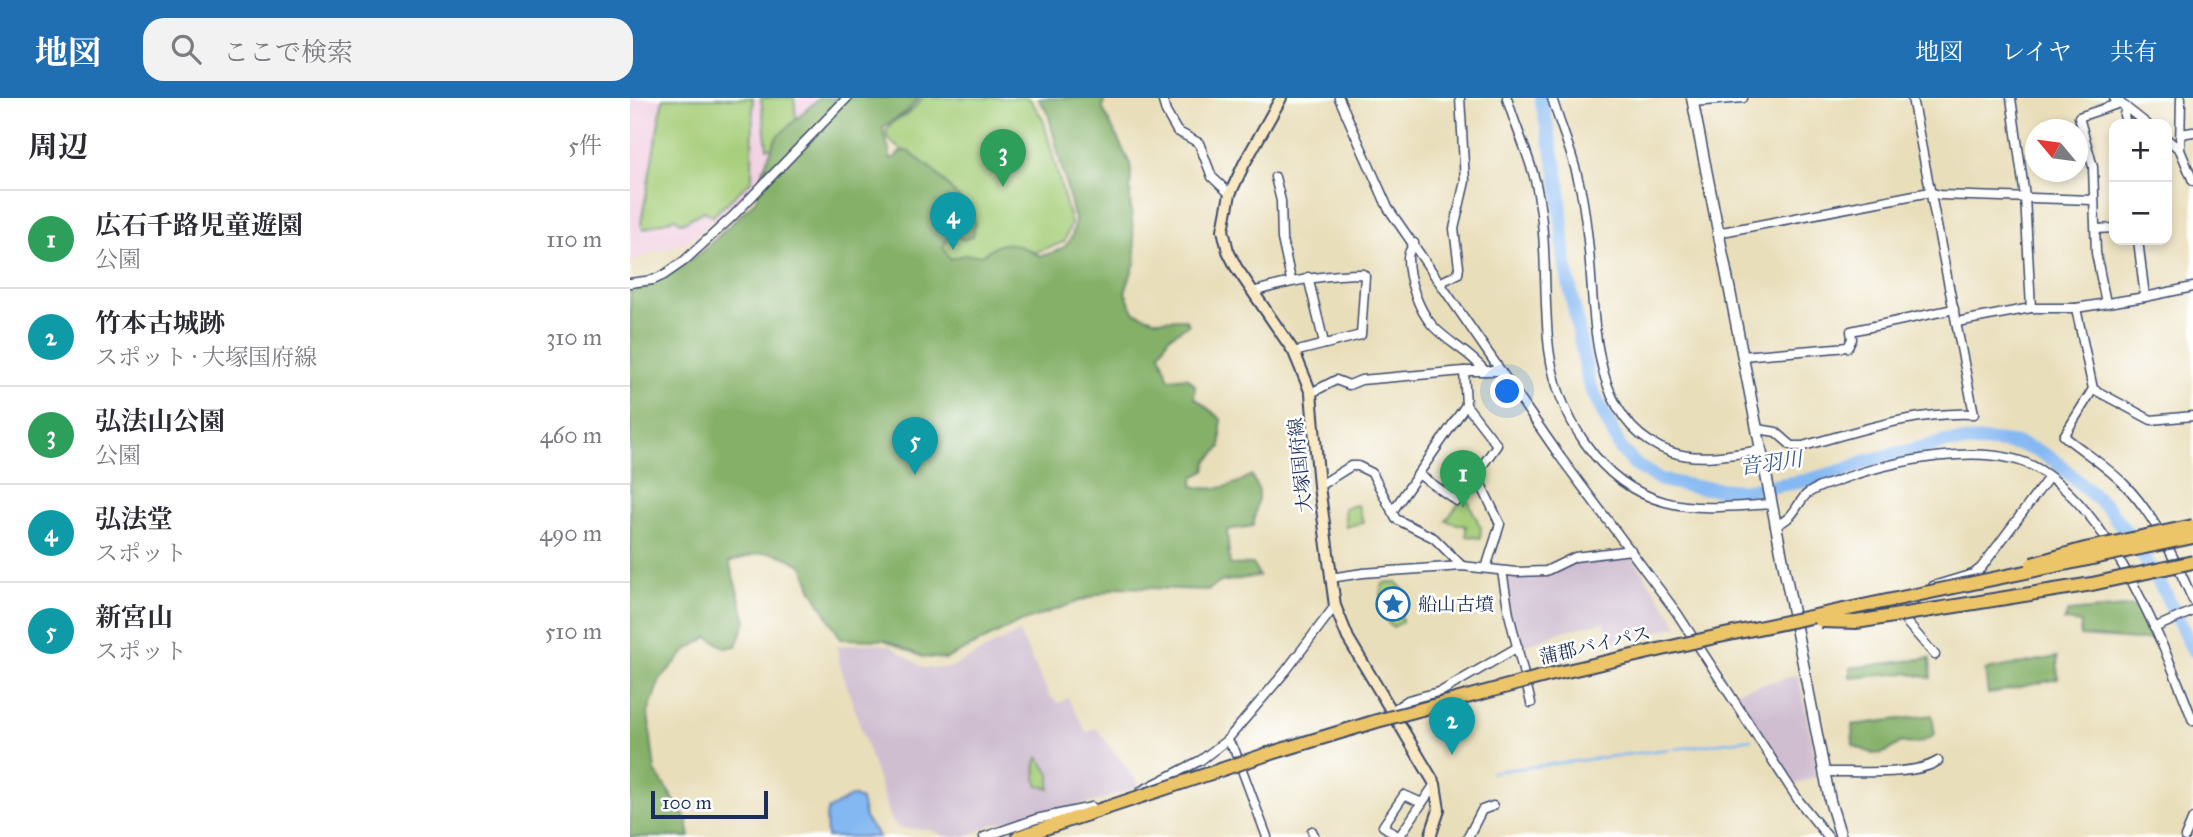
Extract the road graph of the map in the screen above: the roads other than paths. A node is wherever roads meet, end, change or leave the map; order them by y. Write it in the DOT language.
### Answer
graph roads {
  1 [pos="847,98"];
  2 [pos="1162,98"];
  3 [pos="1281,98"];
  4 [pos="1339,98"];
  5 [pos="1460,98"];
  6 [pos="1507,98"];
  7 [pos="1552,98"];
  8 [pos="1743,98"];
  9 [pos="1912,98"];
  10 [pos="2011,98"];
  11 [pos="2181,98"];
  12 [pos="1692,100"];
  13 [pos="2120,103"];
  14 [pos="2141,119"];
  15 [pos="2193,132"];
  16 [pos="2181,134"];
  17 [pos="2172,143"];
  18 [pos="2180,149"];
  19 [pos="1275,177"];
  20 [pos="2192,178"];
  21 [pos="1930,192"];
  22 [pos="1230,194"];
  23 [pos="2025,198"];
  24 [pos="2093,200"];
  25 [pos="2109,228"];
  26 [pos="2096,229"];
  27 [pos="1717,233"];
  28 [pos="1413,243"];
  29 [pos="2139,245"];
  30 [pos="1308,277"];
  31 [pos="1291,280"];
  32 [pos="1441,282"];
  33 [pos="630,283"];
  34 [pos="2193,286"];
  35 [pos="1254,292"];
  36 [pos="2145,297"];
  37 [pos="2106,303"];
  38 [pos="2031,308"];
  39 [pos="2076,308"];
  40 [pos="1954,309"];
  41 [pos="1957,322"];
  42 [pos="1324,344"];
  43 [pos="1294,352"];
  44 [pos="1742,356"];
  45 [pos="1464,371"];
  46 [pos="1501,371"];
  47 [pos="1485,372"];
  48 [pos="2093,389"];
  49 [pos="1311,393"];
  50 [pos="1466,405"];
  51 [pos="2193,416"];
  52 [pos="1758,429"];
  53 [pos="1762,455"];
  54 [pos="1418,474"];
  55 [pos="1476,474"];
  56 [pos="2049,477"];
  57 [pos="1319,486"];
  58 [pos="1771,501"];
  59 [pos="1392,512"];
  60 [pos="1775,526"];
  61 [pos="2193,526"];
  62 [pos="2193,539"];
  63 [pos="1631,550"];
  64 [pos="2193,562"];
  65 [pos="1462,566"];
  66 [pos="1486,568"];
  67 [pos="1502,571"];
  68 [pos="1330,578"];
  69 [pos="1983,581"];
  70 [pos="2193,600"];
  71 [pos="1335,606"];
  72 [pos="2191,612"];
  73 [pos="1817,621"];
  74 [pos="2157,626"];
  75 [pos="1518,647"];
  76 [pos="1935,655"];
  77 [pos="1531,703"];
  78 [pos="1392,711"];
  79 [pos="2193,721"];
  80 [pos="1227,740"];
  81 [pos="1938,761"];
  82 [pos="1824,772"];
  83 [pos="1434,784"];
  84 [pos="1130,802"];
  85 [pos="1422,803"];
  86 [pos="1493,806"];
  87 [pos="2193,818"];
  88 [pos="1836,823"];
  89 [pos="1818,824"];
  90 [pos="984,837"];
  91 [pos="1018,837"];
  92 [pos="1033,837"];
  93 [pos="1266,837"];
  94 [pos="1399,837"];
  95 [pos="1430,837"];
  96 [pos="1468,837"];
  97 [pos="1828,837"];
  98 [pos="1841,837"];
  99 [pos="2185,837"];
  1 -- 33 [label="street"];
  2 -- 22 [label="street"];
  3 -- 22 [label="main road, 大塚国府線"];
  4 -- 28 [label="street"];
  5 -- 32 [label="street"];
  6 -- 58 [label="street"];
  7 -- 53 [label="street"];
  8 -- 12 [label="street"];
  9 -- 21 [label="street"];
  10 -- 23 [label="street"];
  11 -- 16 [label="street"];
  12 -- 27 [label="street"];
  13 -- 14 [label="street"];
  13 -- 24 [label="street"];
  15 -- 16 [label="street"];
  16 -- 18 [label="street"];
  17 -- 18 [label="street"];
  18 -- 20 [label="street"];
  19 -- 31 [label="street"];
  21 -- 23 [label="street"];
  21 -- 27 [label="street"];
  21 -- 40 [label="street"];
  22 -- 35 [label="main road, 大塚国府線"];
  23 -- 24 [label="street"];
  23 -- 38 [label="street"];
  24 -- 26 [label="street"];
  25 -- 26 [label="street"];
  26 -- 37 [label="street"];
  27 -- 44 [label="street"];
  28 -- 32 [label="street"];
  28 -- 47 [label="street"];
  29 -- 36 [label="street"];
  30 -- 31 [label="street"];
  30 -- 42 [label="street"];
  30 -- 42 [label="street"];
  31 -- 35 [label="street"];
  32 -- 46 [label="street"];
  34 -- 36 [label="street"];
  35 -- 43 [label="main road, 大塚国府線"];
  36 -- 37 [label="street"];
  37 -- 39 [label="street"];
  38 -- 39 [label="street"];
  38 -- 41 [label="street"];
  39 -- 48 [label="street"];
  40 -- 41 [label="street"];
  40 -- 44 [label="street"];
  41 -- 52 [label="street"];
  42 -- 43 [label="street"];
  43 -- 49 [label="main road, 大塚国府線"];
  44 -- 52 [label="street"];
  45 -- 47 [label="street"];
  45 -- 49 [label="street"];
  45 -- 50 [label="street"];
  46 -- 47 [label="street"];
  46 -- 63 [label="street"];
  48 -- 51 [label="street"];
  48 -- 70 [label="street"];
  49 -- 57 [label="main road, 大塚国府線"];
  50 -- 54 [label="street"];
  50 -- 55 [label="street"];
  52 -- 53 [label="street"];
  53 -- 58 [label="street"];
  54 -- 55 [label="street"];
  54 -- 59 [label="street"];
  55 -- 66 [label="street"];
  56 -- 60 [label="street"];
  56 -- 74 [label="street"];
  56 -- 76 [label="street"];
  57 -- 59 [label="street"];
  57 -- 68 [label="main road, 大塚国府線"];
  58 -- 60 [label="street"];
  59 -- 65 [label="street"];
  60 -- 82 [label="street"];
  61 -- 69 [label="highway, bridge"];
  62 -- 69 [label="highway, 蒲郡バイパス, bridge"];
  62 -- 73 [label="highway, 蒲郡バイパス, bridge"];
  63 -- 67 [label="street"];
  63 -- 89 [label="street"];
  64 -- 73 [label="highway, bridge"];
  65 -- 66 [label="street"];
  65 -- 68 [label="street"];
  66 -- 67 [label="street"];
  67 -- 75 [label="street"];
  68 -- 71 [label="main road, 大塚国府線"];
  69 -- 84 [label="highway, 蒲郡バイパス, bridge"];
  71 -- 78 [label="main road, 大塚国府線"];
  71 -- 80 [label="street"];
  72 -- 74 [label="street"];
  73 -- 84 [label="highway, 蒲郡バイパス, bridge"];
  74 -- 79 [label="street"];
  75 -- 77 [label="street"];
  75 -- 78 [label="street"];
  78 -- 83 [label="main road, 大塚国府線"];
  80 -- 90 [label="street"];
  80 -- 93 [label="street"];
  81 -- 82 [label="street"];
  82 -- 88 [label="street"];
  83 -- 85 [label="street"];
  83 -- 95 [label="main road, 大塚国府線"];
  84 -- 91 [label="highway, 蒲郡バイパス"];
  84 -- 92 [label="highway, 蒲郡バイパス"];
  85 -- 94 [label="street"];
  85 -- 94 [label="street"];
  86 -- 96 [label="street"];
  87 -- 99 [label="street"];
  88 -- 89 [label="street"];
  88 -- 98 [label="street"];
  89 -- 97 [label="street"];
}
